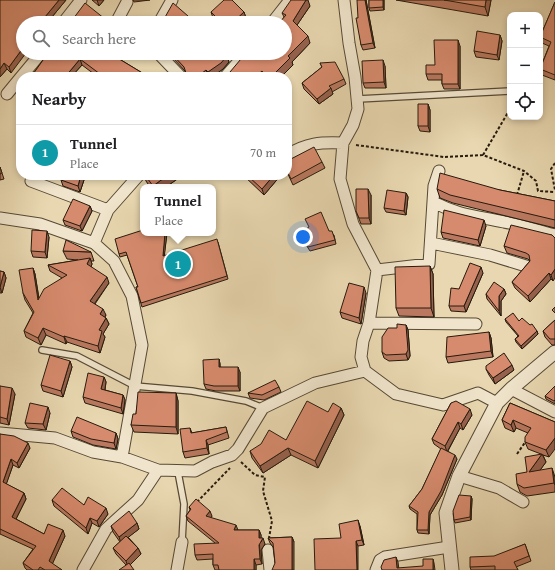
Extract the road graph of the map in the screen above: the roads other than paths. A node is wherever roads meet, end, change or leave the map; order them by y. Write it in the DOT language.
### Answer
graph roads {
  1 [pos="81,0"];
  2 [pos="172,0"];
  3 [pos="290,0"];
  4 [pos="344,0"];
  5 [pos="127,2"];
  6 [pos="69,16"];
  7 [pos="119,16"];
  8 [pos="162,16"];
  9 [pos="277,16"];
  10 [pos="35,60"];
  11 [pos="165,60"];
  12 [pos="240,60"];
  13 [pos="25,72"];
  14 [pos="176,72"];
  15 [pos="229,72"];
  16 [pos="16,83"];
  17 [pos="507,91"];
  18 [pos="7,94"];
  19 [pos="358,99"];
  20 [pos="343,143"];
  21 [pos="292,152"];
  22 [pos="439,171"];
  23 [pos="135,180"];
  24 [pos="30,181"];
  25 [pos="432,202"];
  26 [pos="108,210"];
  27 [pos="0,218"];
  28 [pos="555,235"];
  29 [pos="94,243"];
  30 [pos="431,243"];
  31 [pos="526,266"];
  32 [pos="377,270"];
  33 [pos="369,323"];
  34 [pos="476,324"];
  35 [pos="42,350"];
  36 [pos="555,352"];
  37 [pos="365,371"];
  38 [pos="135,386"];
  39 [pos="511,389"];
  40 [pos="497,403"];
  41 [pos="263,408"];
  42 [pos="555,412"];
  43 [pos="0,433"];
  44 [pos="122,457"];
  45 [pos="158,470"];
  46 [pos="178,472"];
  47 [pos="459,476"];
  48 [pos="523,502"];
  49 [pos="182,542"];
  50 [pos="449,547"];
  51 [pos="268,550"];
  52 [pos="83,570"];
  53 [pos="177,570"];
  54 [pos="270,570"];
  55 [pos="376,570"];
  56 [pos="452,570"];
  1 -- 6 [label="street"];
  2 -- 8 [label="street"];
  3 -- 9 [label="street"];
  4 -- 19 [label="street"];
  5 -- 7 [label="street"];
  10 -- 13 [label="street"];
  11 -- 14 [label="street"];
  12 -- 15 [label="street"];
  16 -- 18 [label="street"];
  17 -- 19 [label="lane"];
  19 -- 20 [label="street"];
  20 -- 21 [label="street"];
  20 -- 32 [label="street"];
  22 -- 25 [label="street"];
  23 -- 26 [label="street"];
  24 -- 26 [label="street"];
  25 -- 28 [label="street"];
  25 -- 30 [label="street"];
  26 -- 29 [label="street"];
  27 -- 29 [label="street"];
  29 -- 38 [label="street"];
  30 -- 31 [label="street"];
  30 -- 32 [label="street"];
  32 -- 33 [label="street"];
  33 -- 34 [label="street"];
  33 -- 37 [label="street"];
  35 -- 38 [label="lane"];
  36 -- 39 [label="street"];
  37 -- 40 [label="street"];
  37 -- 41 [label="street"];
  38 -- 41 [label="lane"];
  38 -- 44 [label="street"];
  39 -- 40 [label="street"];
  39 -- 42 [label="street"];
  40 -- 47 [label="street"];
  41 -- 46 [label="street"];
  43 -- 44 [label="street"];
  44 -- 45 [label="street"];
  45 -- 46 [label="street"];
  45 -- 52 [label="street"];
  46 -- 49 [label="lane"];
  47 -- 48 [label="street"];
  47 -- 50 [label="street"];
  49 -- 53 [label="street"];
  50 -- 55 [label="street"];
  50 -- 56 [label="street"];
  51 -- 54 [label="street"];
}
